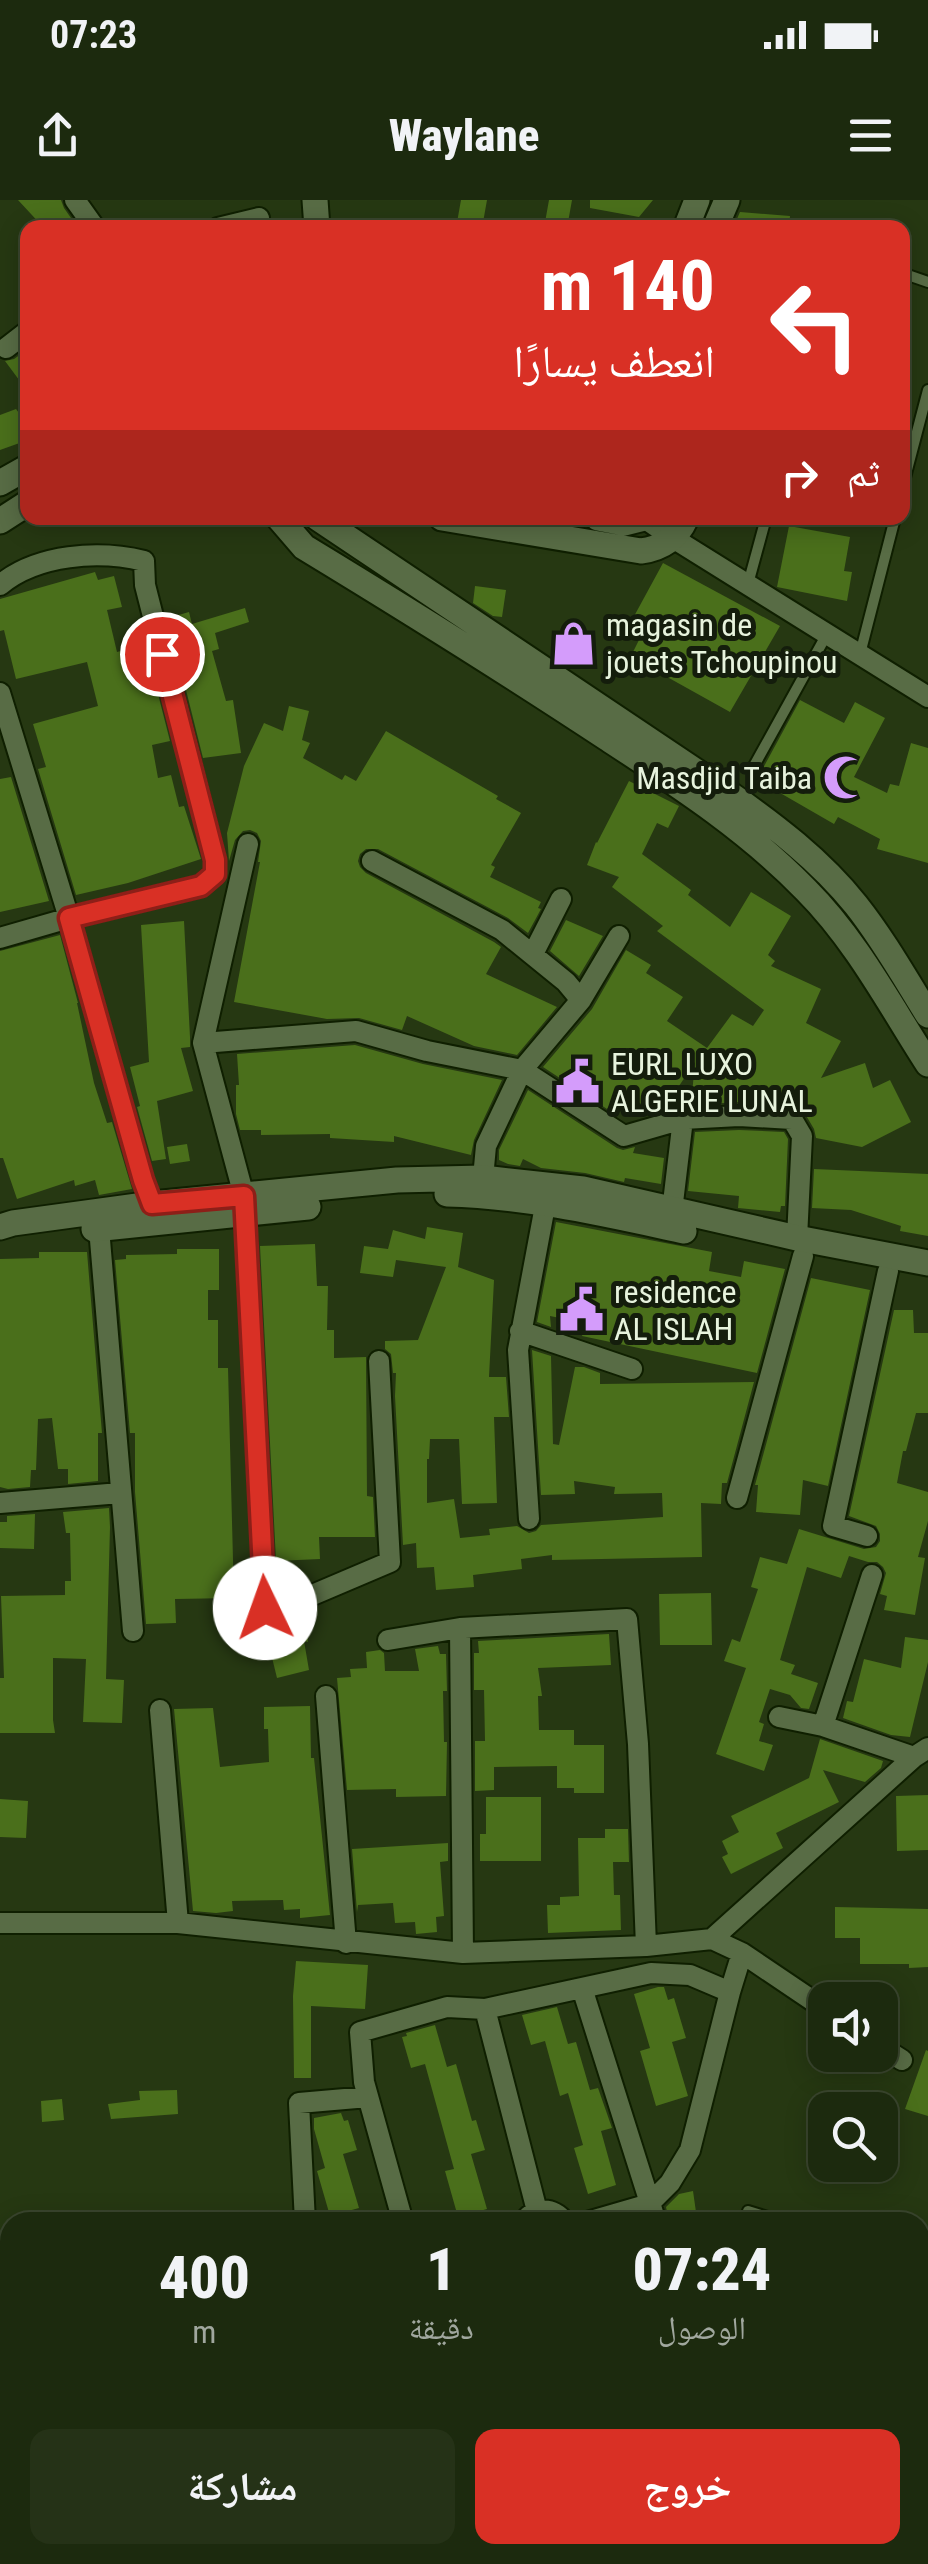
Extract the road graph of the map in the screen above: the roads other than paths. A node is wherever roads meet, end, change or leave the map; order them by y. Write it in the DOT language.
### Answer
graph roads {
  1 [pos="259,218"];
  2 [pos="250,220"];
  3 [pos="20,337"];
  4 [pos="6,348"];
  5 [pos="928,390"];
  6 [pos="910,459"];
  7 [pos="285,525"];
  8 [pos="328,525"];
  9 [pos="483,525"];
  10 [pos="764,525"];
  11 [pos="893,525"];
  12 [pos="679,528"];
  13 [pos="0,585"];
  14 [pos="748,585"];
  15 [pos="826,634"];
  16 [pos="860,655"];
  17 [pos="0,693"];
  18 [pos="928,697"];
  19 [pos="754,766"];
  20 [pos="248,844"];
  21 [pos="372,861"];
  22 [pos="560,899"];
  23 [pos="69,918"];
  24 [pos="619,936"];
  25 [pos="0,938"];
  26 [pos="533,954"];
  27 [pos="582,1000"];
  28 [pos="928,1015"];
  29 [pos="203,1043"];
  30 [pos="928,1064"];
  31 [pos="522,1070"];
  32 [pos="683,1119"];
  33 [pos="482,1178"];
  34 [pos="547,1194"];
  35 [pos="152,1204"];
  36 [pos="245,1206"];
  37 [pos="672,1211"];
  38 [pos="0,1227"];
  39 [pos="99,1228"];
  40 [pos="0,1239"];
  41 [pos="800,1247"];
  42 [pos="928,1264"];
  43 [pos="888,1271"];
  44 [pos="928,1276"];
  45 [pos="520,1332"];
  46 [pos="380,1361"];
  47 [pos="632,1369"];
  48 [pos="120,1493"];
  49 [pos="736,1498"];
  50 [pos="0,1503"];
  51 [pos="529,1519"];
  52 [pos="867,1536"];
  53 [pos="872,1576"];
  54 [pos="460,1628"];
  55 [pos="134,1631"];
  56 [pos="388,1640"];
  57 [pos="326,1696"];
  58 [pos="160,1710"];
  59 [pos="779,1716"];
  60 [pos="823,1726"];
  61 [pos="924,1749"];
  62 [pos="0,1923"];
  63 [pos="178,1923"];
  64 [pos="712,1939"];
  65 [pos="346,1942"];
  66 [pos="646,1946"];
  67 [pos="463,1954"];
  68 [pos="742,1954"];
  69 [pos="582,1988"];
  70 [pos="730,1992"];
  71 [pos="808,1998"];
  72 [pos="485,2010"];
  73 [pos="898,2057"];
  74 [pos="902,2060"];
  75 [pos="368,2096"];
  76 [pos="748,2210"];
  77 [pos="305,2212"];
  78 [pos="401,2212"];
  79 [pos="529,2212"];
  80 [pos="653,2212"];
  81 [pos="654,2212"];
  82 [pos="754,2212"];
  1 -- 2 [label="street"];
  3 -- 4 [label="street"];
  5 -- 6 [label="lane"];
  7 -- 30 [label="street"];
  8 -- 28 [label="street"];
  9 -- 12 [label="street"];
  10 -- 14 [label="lane"];
  11 -- 16 [label="lane"];
  12 -- 14 [label="street"];
  13 -- 23 [label="street"];
  14 -- 15 [label="street"];
  15 -- 16 [label="street"];
  15 -- 19 [label="lane"];
  16 -- 18 [label="street"];
  17 -- 23 [label="street"];
  20 -- 29 [label="street"];
  21 -- 26 [label="street"];
  22 -- 26 [label="street"];
  23 -- 25 [label="street"];
  23 -- 35 [label="street"];
  24 -- 27 [label="street"];
  26 -- 27 [label="street"];
  27 -- 31 [label="street"];
  29 -- 31 [label="street"];
  29 -- 36 [label="street"];
  31 -- 32 [label="street"];
  31 -- 33 [label="street"];
  32 -- 37 [label="street"];
  32 -- 41 [label="street"];
  33 -- 34 [label="street"];
  33 -- 36 [label="street"];
  34 -- 36 [label="street"];
  34 -- 37 [label="street"];
  34 -- 41 [label="street"];
  34 -- 45 [label="street"];
  35 -- 36 [label="street"];
  35 -- 38 [label="street"];
  36 -- 39 [label="street"];
  36 -- 46 [label="street"];
  37 -- 41 [label="street"];
  39 -- 40 [label="street"];
  39 -- 48 [label="street"];
  41 -- 42 [label="street"];
  41 -- 43 [label="street"];
  41 -- 49 [label="street"];
  43 -- 44 [label="street"];
  43 -- 52 [label="street"];
  45 -- 47 [label="street"];
  45 -- 51 [label="street"];
  48 -- 50 [label="street"];
  48 -- 55 [label="street"];
  53 -- 60 [label="street"];
  54 -- 56 [label="street"];
  54 -- 66 [label="street"];
  54 -- 67 [label="street"];
  57 -- 65 [label="street"];
  58 -- 63 [label="street"];
  59 -- 60 [label="street"];
  60 -- 61 [label="street"];
  61 -- 64 [label="street"];
  62 -- 63 [label="street"];
  63 -- 65 [label="street"];
  64 -- 66 [label="street"];
  64 -- 68 [label="street"];
  65 -- 67 [label="street"];
  66 -- 67 [label="street"];
  68 -- 70 [label="street"];
  68 -- 71 [label="street"];
  69 -- 70 [label="street"];
  69 -- 72 [label="street"];
  69 -- 80 [label="street"];
  70 -- 81 [label="street"];
  72 -- 75 [label="street"];
  72 -- 79 [label="street"];
  73 -- 74 [label="street"];
  75 -- 77 [label="street"];
  75 -- 78 [label="street"];
  76 -- 82 [label="lane"];
}
